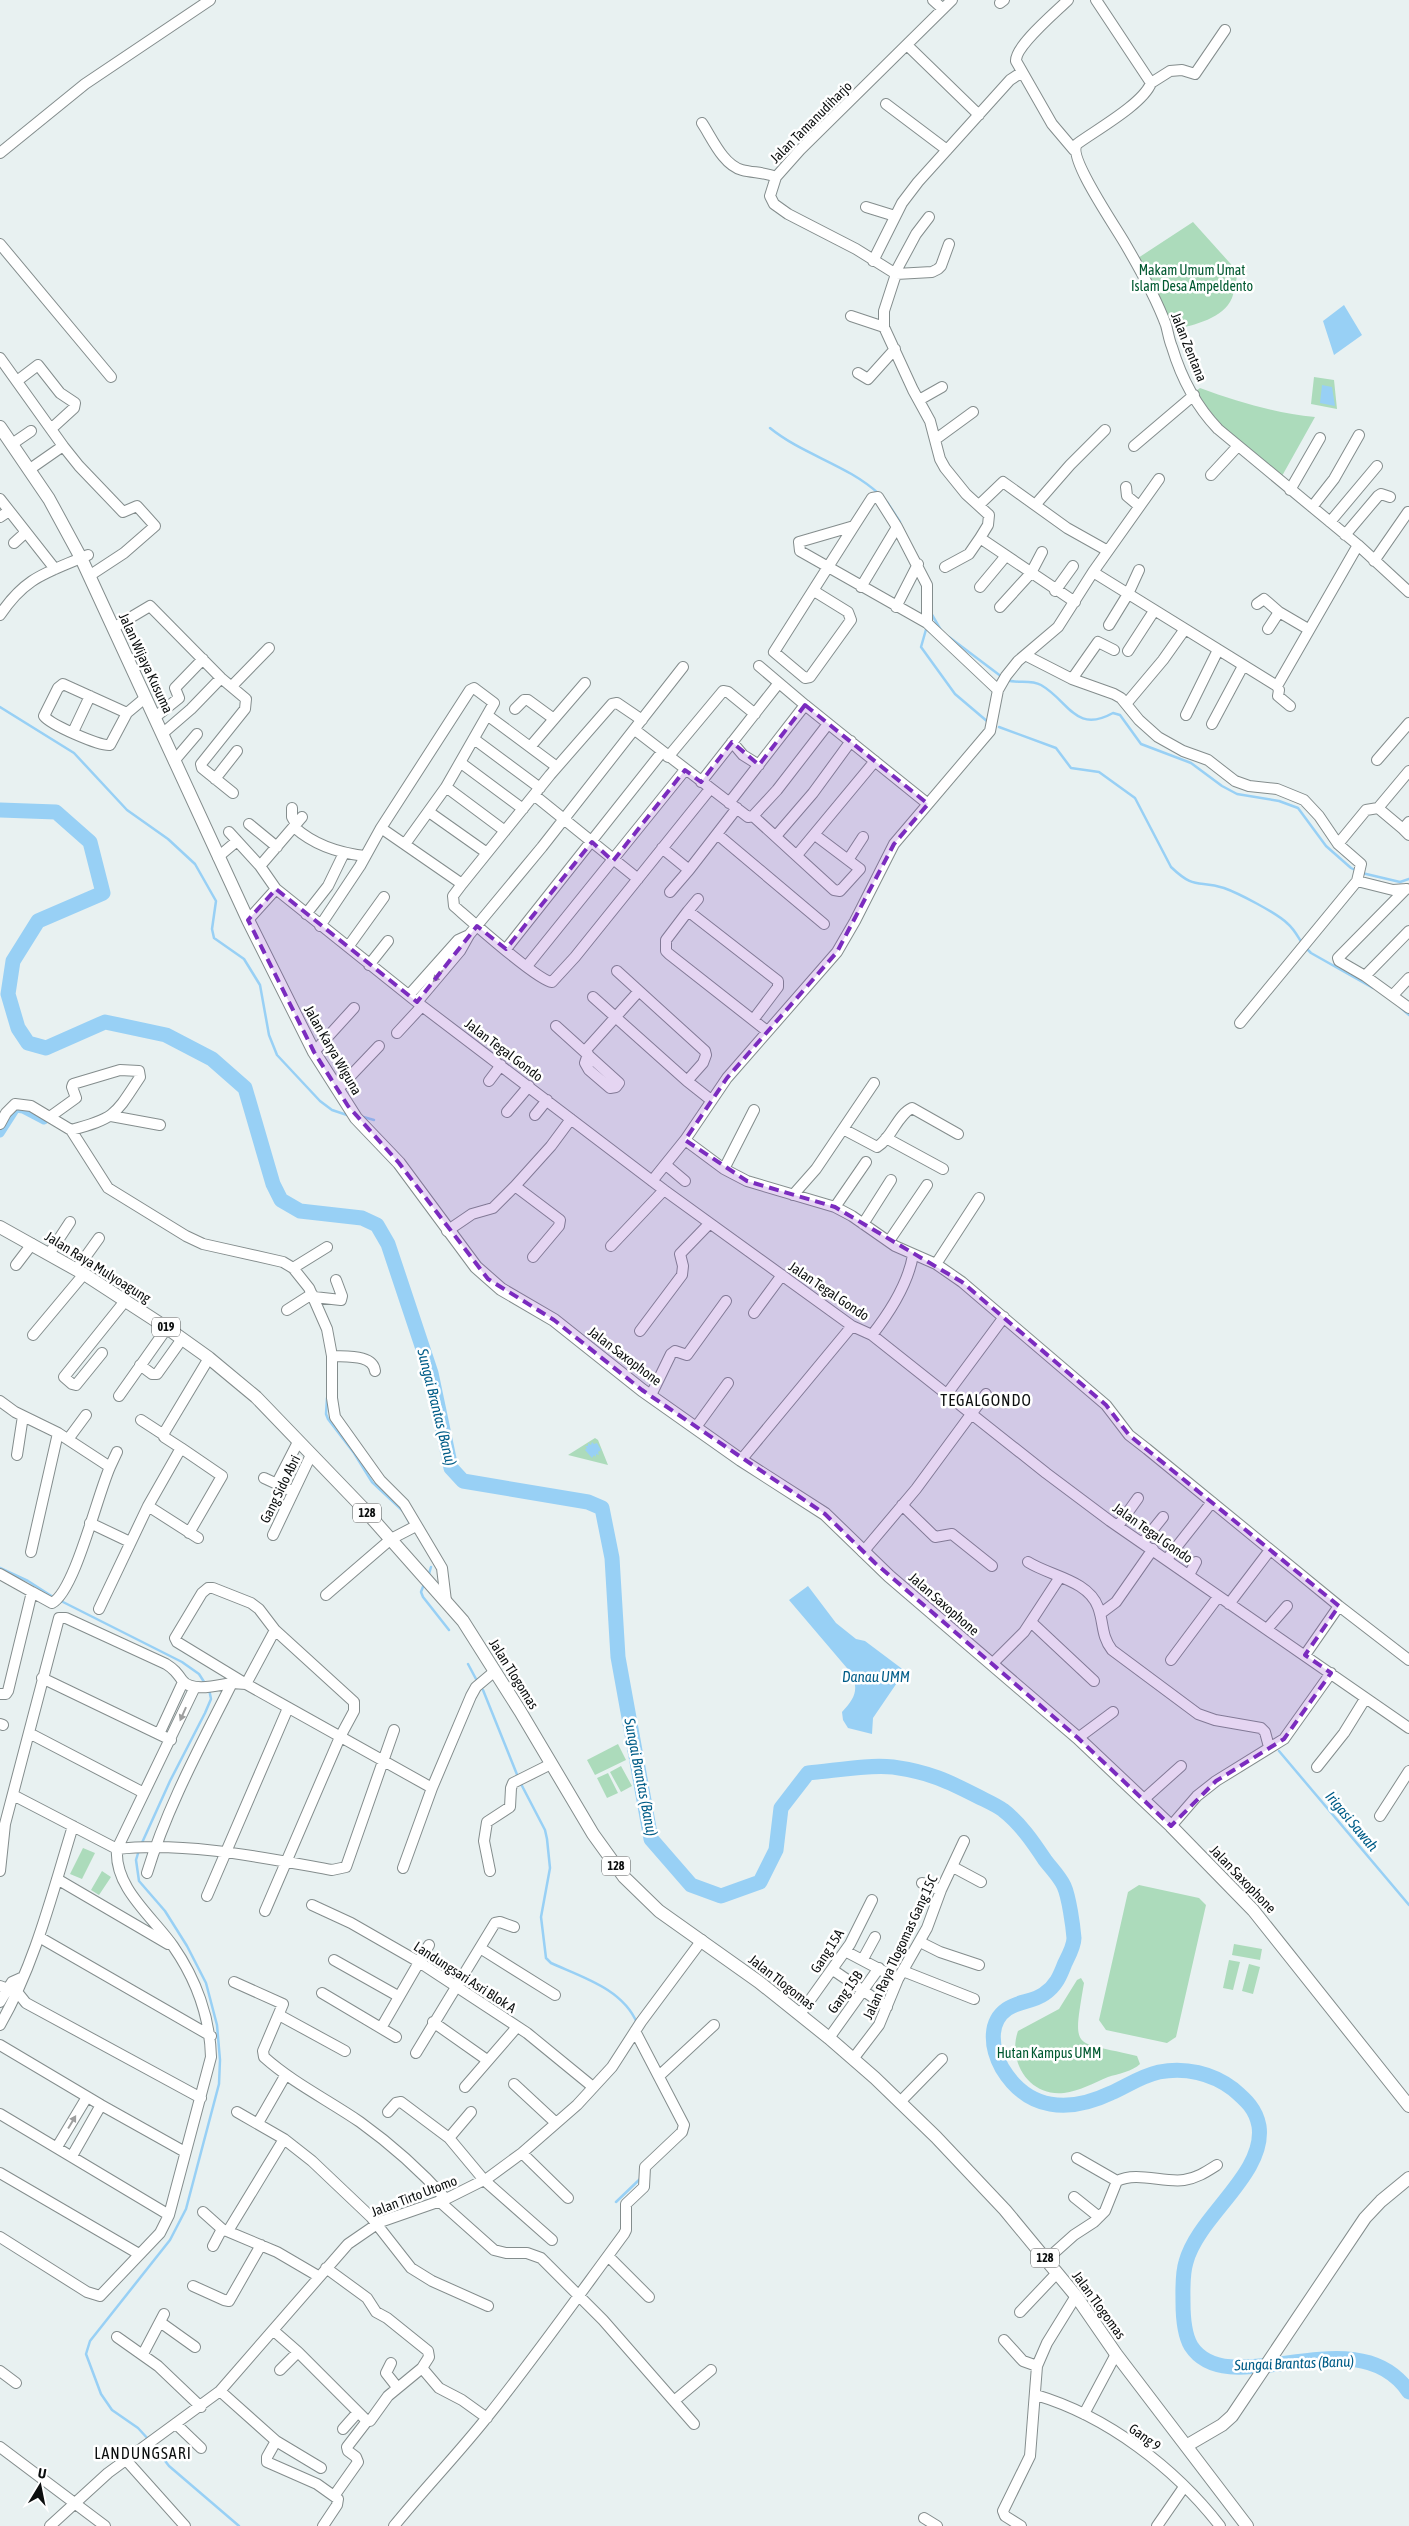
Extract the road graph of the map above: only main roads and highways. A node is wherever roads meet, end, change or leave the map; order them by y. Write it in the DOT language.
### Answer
graph roads {
  1 [pos="0,428"];
  2 [pos="248,920"];
  3 [pos="413,1181"];
  4 [pos="0,1227"];
  5 [pos="311,1455"];
  6 [pos="1409,2106"];
  7 [pos="1409,2178"];
  8 [pos="1186,2446"];
  9 [pos="1247,2526"];
  1 -- 2 [label="main road, Jalan Wijaya Kusuma"];
  2 -- 3 [label="main road, Jalan Karya Wiguna"];
  3 -- 6 [label="main road, Jalan Saxophone"];
  4 -- 5 [label="main road, Jalan Raya Mulyoagung / 019"];
  5 -- 8 [label="main road, Jalan Tlogomas / 128"];
  7 -- 8 [label="main road"];
  8 -- 9 [label="main road, Jalan Tlogomas / 128"];
}
